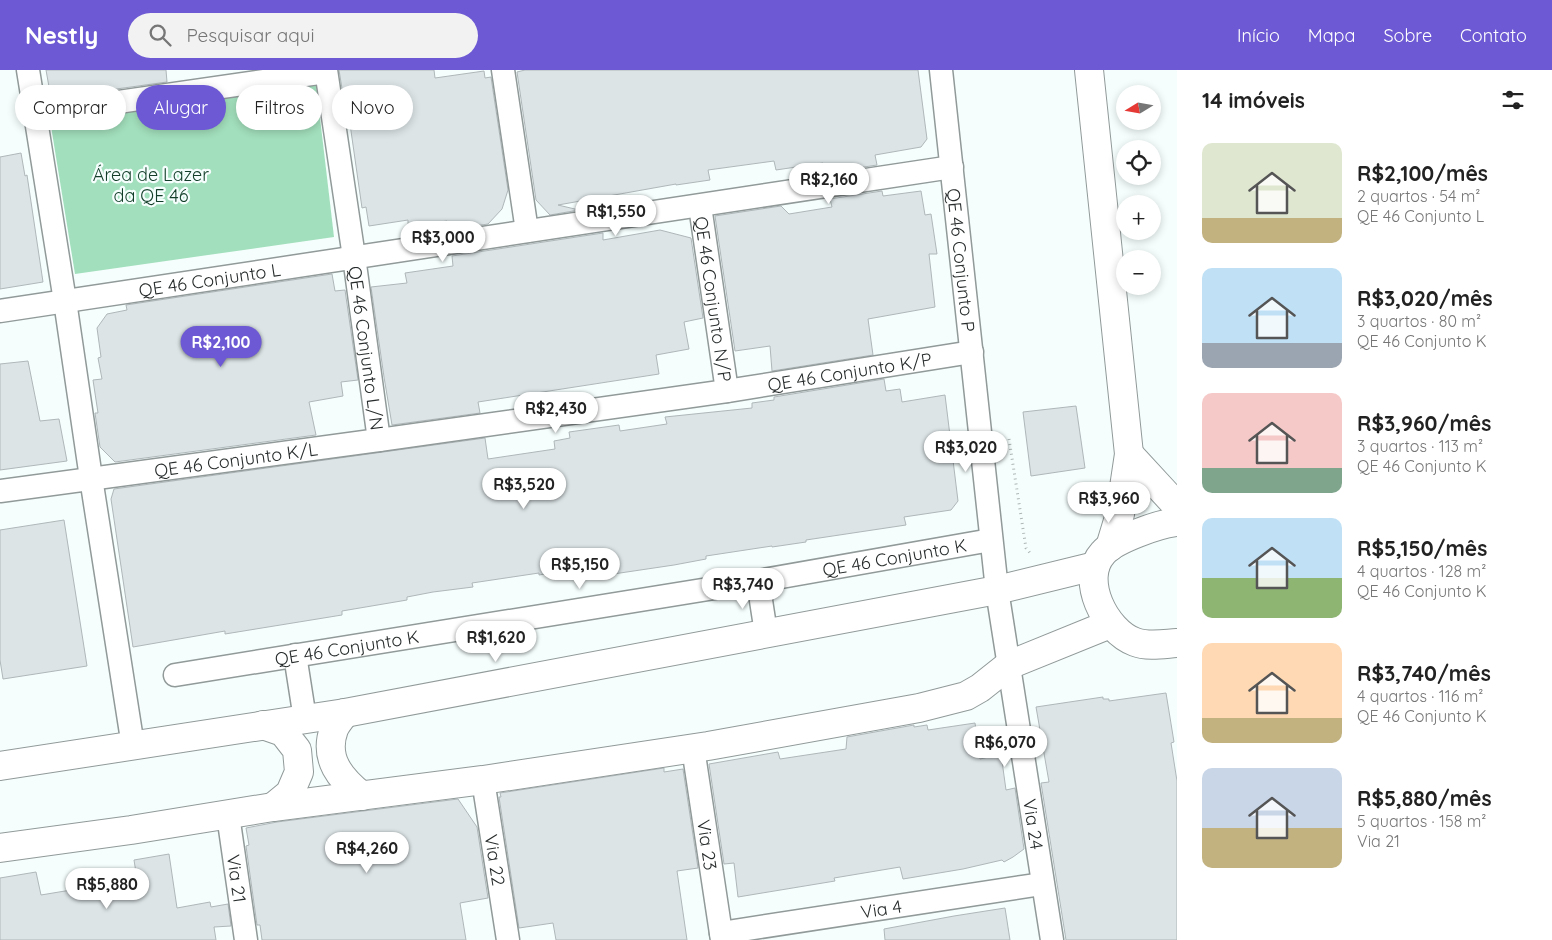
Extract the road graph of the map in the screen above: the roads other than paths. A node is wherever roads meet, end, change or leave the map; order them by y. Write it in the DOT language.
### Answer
graph roads {
  1 [pos="28,70"];
  2 [pos="503,70"];
  3 [pos="941,70"];
  4 [pos="1089,70"];
  5 [pos="326,71"];
  6 [pos="31,85"];
  7 [pos="126,101"];
  8 [pos="38,130"];
  9 [pos="952,167"];
  10 [pos="700,206"];
  11 [pos="527,231"];
  12 [pos="354,257"];
  13 [pos="65,301"];
  14 [pos="0,311"];
  15 [pos="972,352"];
  16 [pos="727,391"];
  17 [pos="379,440"];
  18 [pos="1129,454"];
  19 [pos="91,478"];
  20 [pos="0,491"];
  21 [pos="1177,506"];
  22 [pos="1177,522"];
  23 [pos="992,540"];
  24 [pos="1102,557"];
  25 [pos="758,581"];
  26 [pos="998,590"];
  27 [pos="1110,624"];
  28 [pos="766,633"];
  29 [pos="1177,643"];
  30 [pos="295,654"];
  31 [pos="1009,665"];
  32 [pos="175,675"];
  33 [pos="345,713"];
  34 [pos="305,719"];
  35 [pos="263,725"];
  36 [pos="133,746"];
  37 [pos="693,748"];
  38 [pos="0,766"];
  39 [pos="483,780"];
  40 [pos="362,796"];
  41 [pos="273,808"];
  42 [pos="228,815"];
  43 [pos="0,848"];
  44 [pos="1042,884"];
  45 [pos="721,936"];
  46 [pos="246,940"];
  47 [pos="508,940"];
  48 [pos="1052,940"];
  1 -- 6 [label="street"];
  2 -- 11 [label="street"];
  3 -- 9 [label="street, QE 46 Conjunto P"];
  4 -- 18 [label="street"];
  5 -- 7 [label="street"];
  5 -- 12 [label="street, QE 46 Conjunto L/N"];
  8 -- 13 [label="street"];
  9 -- 10 [label="street, QE 46 Conjunto L"];
  9 -- 15 [label="street, QE 46 Conjunto P"];
  10 -- 11 [label="street, QE 46 Conjunto L"];
  10 -- 16 [label="street, QE 46 Conjunto N/P"];
  11 -- 12 [label="street, QE 46 Conjunto L"];
  12 -- 13 [label="street, QE 46 Conjunto L"];
  12 -- 17 [label="street, QE 46 Conjunto L/N"];
  13 -- 14 [label="street, QE 46 Conjunto L"];
  13 -- 19 [label="street"];
  15 -- 16 [label="street, QE 46 Conjunto K/P"];
  15 -- 23 [label="street, QE 46 Conjunto K"];
  16 -- 17 [label="street, QE 46 Conjunto K/P"];
  17 -- 19 [label="street, QE 46 Conjunto K/L"];
  18 -- 21 [label="street"];
  18 -- 24 [label="street"];
  19 -- 20 [label="street, QE 46 Conjunto K/L"];
  19 -- 36 [label="street"];
  22 -- 24 [label="street"];
  23 -- 25 [label="street, QE 46 Conjunto K"];
  23 -- 26 [label="street, QE 46 Conjunto K"];
  24 -- 26 [label="street"];
  24 -- 27 [label="street"];
  25 -- 28 [label="street"];
  25 -- 30 [label="street, QE 46 Conjunto K"];
  26 -- 28 [label="street"];
  26 -- 31 [label="street, Via 24"];
  27 -- 29 [label="street"];
  27 -- 31 [label="street"];
  28 -- 33 [label="street"];
  30 -- 32 [label="street, QE 46 Conjunto K"];
  30 -- 34 [label="street"];
  31 -- 37 [label="street"];
  31 -- 44 [label="street, Via 24"];
  33 -- 34 [label="street"];
  33 -- 40 [label="street"];
  34 -- 35 [label="street"];
  35 -- 36 [label="street"];
  35 -- 41 [label="street"];
  36 -- 38 [label="street"];
  37 -- 39 [label="street"];
  37 -- 45 [label="street, Via 23"];
  39 -- 40 [label="street"];
  39 -- 47 [label="street, Via 22"];
  40 -- 41 [label="street"];
  41 -- 42 [label="street"];
  42 -- 43 [label="street"];
  42 -- 46 [label="street, Via 21"];
  44 -- 45 [label="street, Via 4"];
  44 -- 48 [label="street, Via 24"];
}
